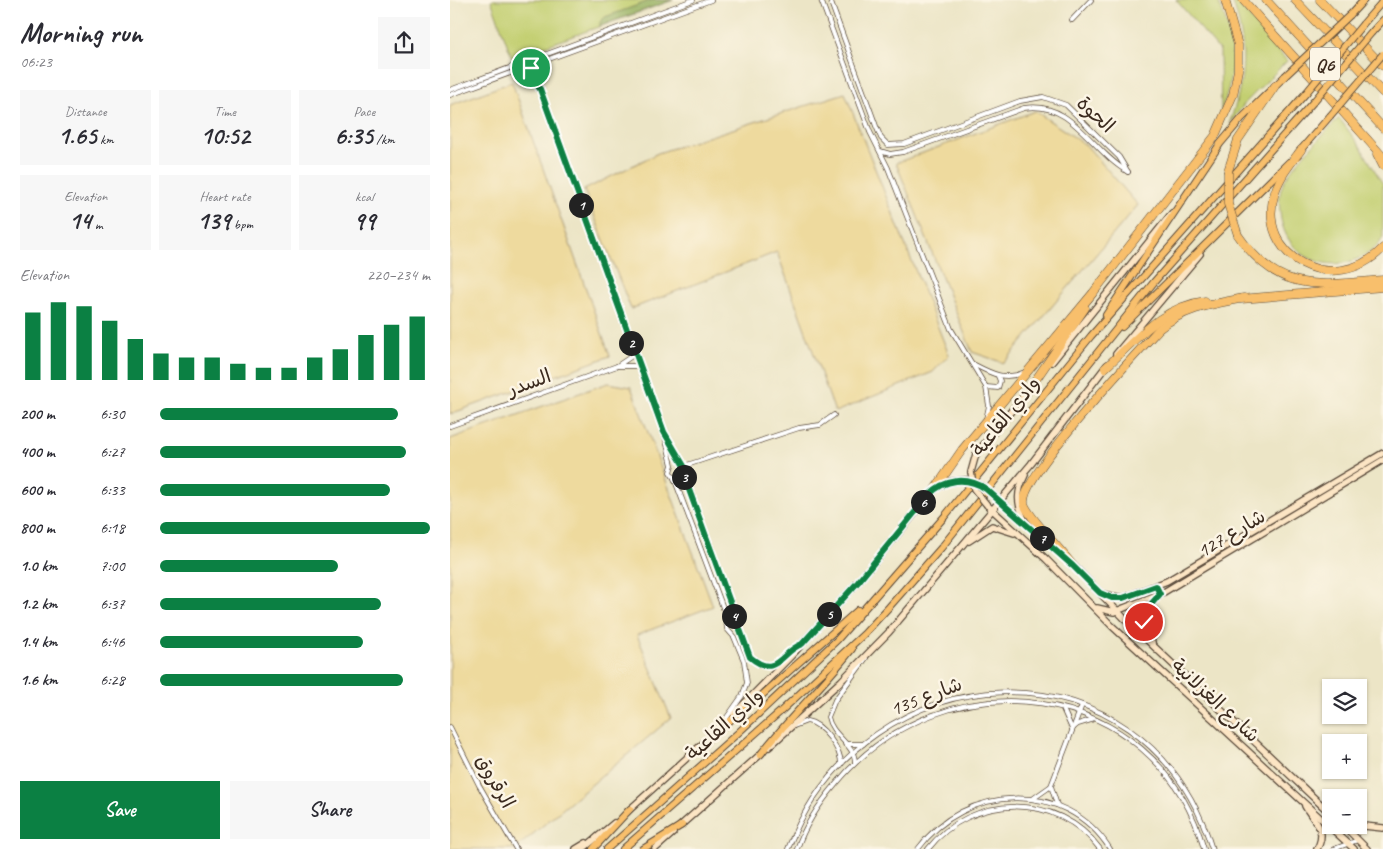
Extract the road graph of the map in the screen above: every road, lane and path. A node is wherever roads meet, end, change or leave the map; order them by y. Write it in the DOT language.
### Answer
graph roads {
  1 [pos="694,0"];
  2 [pos="711,0"];
  3 [pos="821,0"];
  4 [pos="830,0"];
  5 [pos="1091,0"];
  6 [pos="1225,0"];
  7 [pos="1243,0"];
  8 [pos="1266,0"];
  9 [pos="1295,0"];
  10 [pos="1320,0"];
  11 [pos="1364,0"];
  12 [pos="1383,1"];
  13 [pos="1072,20"];
  14 [pos="1383,20"];
  15 [pos="1383,54"];
  16 [pos="530,64"];
  17 [pos="1383,66"];
  18 [pos="1275,86"];
  19 [pos="450,90"];
  20 [pos="1383,94"];
  21 [pos="450,96"];
  22 [pos="1383,128"];
  23 [pos="884,142"];
  24 [pos="1372,145"];
  25 [pos="1301,150"];
  26 [pos="880,151"];
  27 [pos="1119,156"];
  28 [pos="1383,157"];
  29 [pos="1114,162"];
  30 [pos="1383,166"];
  31 [pos="1179,207"];
  32 [pos="1221,230"];
  33 [pos="1383,248"];
  34 [pos="1383,280"];
  35 [pos="1383,287"];
  36 [pos="1092,293"];
  37 [pos="1244,298"];
  38 [pos="1091,336"];
  39 [pos="1103,345"];
  40 [pos="635,354"];
  41 [pos="972,363"];
  42 [pos="617,366"];
  43 [pos="640,366"];
  44 [pos="1105,368"];
  45 [pos="1027,371"];
  46 [pos="998,376"];
  47 [pos="986,387"];
  48 [pos="1028,391"];
  49 [pos="834,415"];
  50 [pos="986,421"];
  51 [pos="450,426"];
  52 [pos="664,432"];
  53 [pos="1383,453"];
  54 [pos="1383,460"];
  55 [pos="694,464"];
  56 [pos="1031,464"];
  57 [pos="672,465"];
  58 [pos="683,465"];
  59 [pos="684,474"];
  60 [pos="674,478"];
  61 [pos="969,481"];
  62 [pos="935,489"];
  63 [pos="1000,501"];
  64 [pos="992,510"];
  65 [pos="1026,524"];
  66 [pos="1028,542"];
  67 [pos="958,550"];
  68 [pos="1073,566"];
  69 [pos="1156,586"];
  70 [pos="880,589"];
  71 [pos="1100,593"];
  72 [pos="1160,594"];
  73 [pos="1090,604"];
  74 [pos="1118,611"];
  75 [pos="864,634"];
  76 [pos="802,644"];
  77 [pos="1154,647"];
  78 [pos="869,654"];
  79 [pos="1082,705"];
  80 [pos="1062,708"];
  81 [pos="1078,714"];
  82 [pos="1094,719"];
  83 [pos="450,727"];
  84 [pos="790,728"];
  85 [pos="1072,728"];
  86 [pos="718,730"];
  87 [pos="844,744"];
  88 [pos="865,744"];
  89 [pos="853,753"];
  90 [pos="760,755"];
  91 [pos="855,763"];
  92 [pos="840,766"];
  93 [pos="1051,786"];
  94 [pos="1033,798"];
  95 [pos="1303,802"];
  96 [pos="1322,804"];
  97 [pos="1057,805"];
  98 [pos="630,809"];
  99 [pos="682,825"];
  100 [pos="1367,826"];
  101 [pos="1383,828"];
  102 [pos="606,829"];
  103 [pos="1352,834"];
  104 [pos="1358,840"];
  105 [pos="1348,844"];
  106 [pos="1364,848"];
  107 [pos="516,849"];
  108 [pos="576,849"];
  109 [pos="583,849"];
  110 [pos="593,849"];
  111 [pos="607,849"];
  112 [pos="624,849"];
  113 [pos="643,849"];
  114 [pos="655,849"];
  115 [pos="788,849"];
  116 [pos="796,849"];
  117 [pos="918,849"];
  118 [pos="928,849"];
  119 [pos="1100,849"];
  120 [pos="1110,849"];
  121 [pos="1204,849"];
  122 [pos="1212,849"];
  123 [pos="1317,849"];
  124 [pos="1334,849"];
  125 [pos="1354,849"];
  1 -- 16 [label="street"];
  2 -- 16 [label="street"];
  3 -- 26 [label="street"];
  4 -- 23 [label="street"];
  5 -- 13 [label="street"];
  6 -- 36 [label="highway"];
  7 -- 24 [label="highway"];
  8 -- 22 [label="highway, Q6"];
  9 -- 20 [label="highway, Q6"];
  10 -- 17 [label="highway"];
  11 -- 18 [label="main road, bridge"];
  12 -- 38 [label="main road, وادي القاعية, bridge"];
  14 -- 39 [label="main road, وادي القاعية, bridge"];
  15 -- 25 [label="main road, bridge"];
  16 -- 19 [label="street"];
  16 -- 21 [label="street"];
  16 -- 40 [label="street"];
  18 -- 31 [label="main road"];
  18 -- 34 [label="highway, bridge"];
  23 -- 26 [label="street"];
  23 -- 27 [label="street, الحوة"];
  24 -- 28 [label="highway"];
  24 -- 30 [label="highway"];
  25 -- 32 [label="main road"];
  25 -- 33 [label="highway"];
  26 -- 29 [label="street, الحوة"];
  26 -- 41 [label="street"];
  27 -- 29 [label="street"];
  27 -- 29 [label="street, الحوة"];
  31 -- 38 [label="main road"];
  31 -- 48 [label="street, وادي القاعية"];
  32 -- 39 [label="main road"];
  32 -- 44 [label="street"];
  35 -- 37 [label="highway"];
  36 -- 45 [label="highway"];
  36 -- 48 [label="highway"];
  37 -- 44 [label="highway"];
  37 -- 68 [label="highway"];
  38 -- 70 [label="main road, وادي القاعية"];
  39 -- 75 [label="main road, وادي القاعية"];
  40 -- 42 [label="street"];
  40 -- 43 [label="street"];
  41 -- 46 [label="street"];
  41 -- 47 [label="street"];
  42 -- 43 [label="street"];
  42 -- 51 [label="street, السدر"];
  43 -- 52 [label="street"];
  44 -- 56 [label="street"];
  45 -- 46 [label="street"];
  45 -- 50 [label="highway"];
  46 -- 47 [label="street"];
  47 -- 50 [label="street"];
  48 -- 61 [label="street, وادي القاعية, bridge"];
  49 -- 55 [label="street"];
  50 -- 62 [label="highway"];
  52 -- 57 [label="street"];
  52 -- 58 [label="street"];
  53 -- 69 [label="street, شارع 127"];
  54 -- 72 [label="street, شارع 127"];
  55 -- 58 [label="street"];
  55 -- 59 [label="street"];
  56 -- 63 [label="street"];
  56 -- 65 [label="street"];
  57 -- 58 [label="street"];
  57 -- 60 [label="street"];
  58 -- 59 [label="street"];
  59 -- 60 [label="street"];
  59 -- 76 [label="street"];
  60 -- 86 [label="street"];
  61 -- 62 [label="street"];
  61 -- 63 [label="street, bridge"];
  61 -- 64 [label="street, bridge"];
  62 -- 76 [label="street, وادي القاعية"];
  63 -- 64 [label="street"];
  63 -- 65 [label="street, شارع الغزلانية"];
  64 -- 66 [label="street, شارع الغزلانية"];
  64 -- 67 [label="street"];
  65 -- 68 [label="street, شارع الغزلانية"];
  66 -- 67 [label="street"];
  66 -- 73 [label="street, شارع الغزلانية"];
  67 -- 78 [label="street"];
  68 -- 71 [label="street, شارع الغزلانية"];
  69 -- 71 [label="street, شارع 127"];
  69 -- 72 [label="street"];
  70 -- 86 [label="main road"];
  70 -- 111 [label="main road, وادي القاعية"];
  71 -- 74 [label="street, شارع الغزلانية"];
  72 -- 74 [label="street, شارع 127"];
  72 -- 77 [label="street"];
  73 -- 74 [label="street"];
  73 -- 95 [label="street, شارع الغزلانية"];
  74 -- 77 [label="street, شارع الغزلانية"];
  75 -- 90 [label="main road"];
  75 -- 112 [label="main road, وادي القاعية"];
  76 -- 86 [label="street, وادي القاعية"];
  77 -- 96 [label="street, شارع الغزلانية"];
  78 -- 84 [label="street"];
  78 -- 87 [label="street"];
  79 -- 81 [label="street"];
  79 -- 88 [label="street, شارع 135"];
  79 -- 122 [label="street, شارع 135"];
  80 -- 81 [label="street, شارع 135"];
  80 -- 85 [label="street"];
  80 -- 91 [label="street, شارع 135"];
  81 -- 82 [label="street, شارع 135"];
  81 -- 85 [label="street"];
  82 -- 85 [label="street"];
  82 -- 121 [label="street, شارع 135"];
  83 -- 107 [label="street, الرقروق"];
  84 -- 90 [label="street"];
  84 -- 92 [label="street"];
  85 -- 93 [label="street"];
  86 -- 98 [label="street, وادي القاعية"];
  87 -- 88 [label="street"];
  87 -- 89 [label="street"];
  88 -- 89 [label="street, شارع 135"];
  89 -- 91 [label="street"];
  89 -- 92 [label="street, شارع 135"];
  90 -- 99 [label="street"];
  91 -- 116 [label="street, شارع 135"];
  92 -- 115 [label="street, شارع 135"];
  93 -- 94 [label="street"];
  93 -- 97 [label="street"];
  94 -- 97 [label="street"];
  94 -- 117 [label="street"];
  95 -- 105 [label="street, شارع الغزلانية"];
  95 -- 123 [label="street"];
  97 -- 120 [label="street"];
  98 -- 102 [label="street, وادي القاعية"];
  98 -- 110 [label="main road"];
  99 -- 113 [label="main road"];
  99 -- 114 [label="street"];
  100 -- 101 [label="street"];
  102 -- 108 [label="street"];
  102 -- 109 [label="street, وادي القاعية"];
  103 -- 104 [label="street"];
  104 -- 105 [label="street"];
  104 -- 106 [label="street"];
  105 -- 124 [label="street"];
  105 -- 125 [label="street, شارع الغزلانية"];
  118 -- 119 [label="street"];
}
